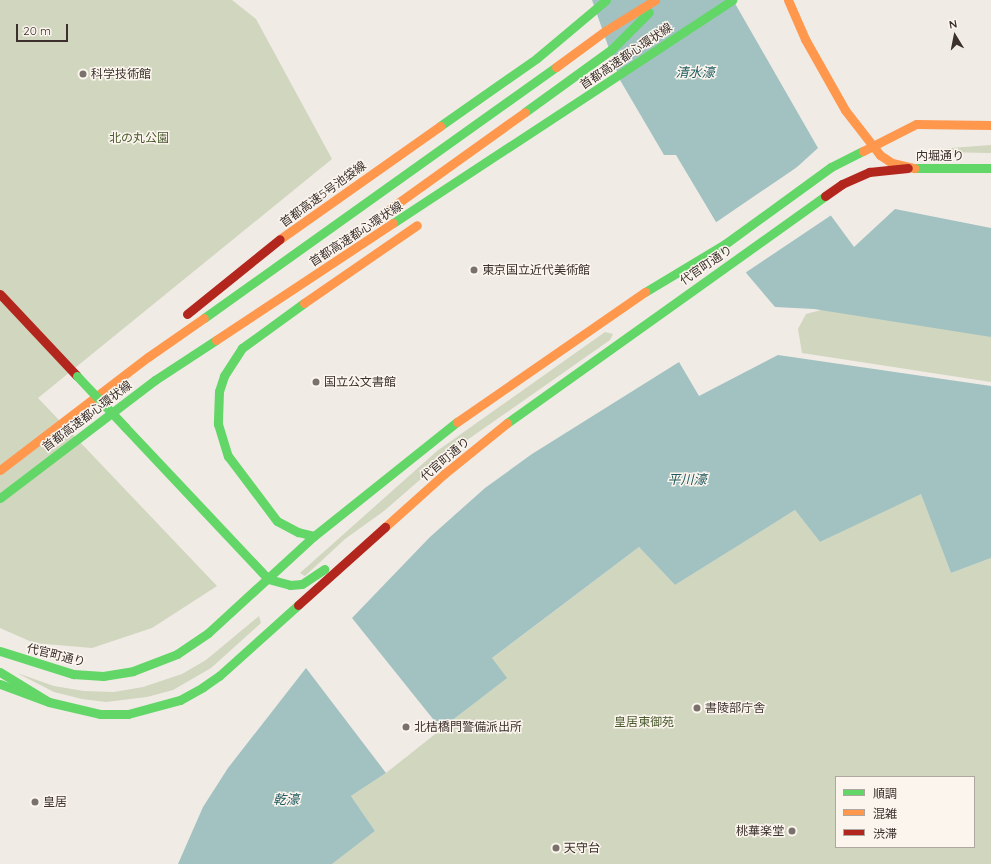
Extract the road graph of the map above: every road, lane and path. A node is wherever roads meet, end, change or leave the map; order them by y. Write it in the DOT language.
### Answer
graph roads {
  1 [pos="606,0"];
  2 [pos="656,0"];
  3 [pos="732,0"];
  4 [pos="778,0"];
  5 [pos="788,0"];
  6 [pos="805,39"];
  7 [pos="991,125"];
  8 [pos="514,145"];
  9 [pos="871,146"];
  10 [pos="908,168"];
  11 [pos="991,168"];
  12 [pos="446,201"];
  13 [pos="428,216"];
  14 [pos="377,218"];
  15 [pos="333,250"];
  16 [pos="0,294"];
  17 [pos="181,319"];
  18 [pos="163,334"];
  19 [pos="155,380"];
  20 [pos="471,412"];
  21 [pos="63,420"];
  22 [pos="506,424"];
  23 [pos="0,470"];
  24 [pos="0,498"];
  25 [pos="388,524"];
  26 [pos="314,536"];
  27 [pos="268,579"];
  28 [pos="0,651"];
  29 [pos="0,672"];
  30 [pos="0,684"];
  31 [pos="48,702"];
  1 -- 17 [label="main road, 首都高速5号池袋線"];
  2 -- 14 [label="main road"];
  2 -- 21 [label="main road, 首都高速都心環状線"];
  3 -- 8 [label="main road, 首都高速都心環状線"];
  4 -- 6 [label="main road, 内堀通り"];
  5 -- 6 [label="main road, 内堀通り"];
  6 -- 9 [label="main road, 内堀通り"];
  7 -- 9 [label="main road"];
  8 -- 12 [label="main road"];
  8 -- 19 [label="main road, 首都高速都心環状線"];
  9 -- 10 [label="main road, 内堀通り"];
  9 -- 20 [label="main road, 代官町通り"];
  10 -- 11 [label="main road, 内堀通り"];
  10 -- 22 [label="main road, 代官町通り"];
  13 -- 26 [label="main road"];
  15 -- 19 [label="main road"];
  16 -- 27 [label="main road, bridge"];
  18 -- 21 [label="main road"];
  19 -- 24 [label="main road, 首都高速都心環状線"];
  20 -- 22 [label="main road"];
  20 -- 26 [label="main road, 代官町通り"];
  21 -- 23 [label="main road, 首都高速都心環状線"];
  22 -- 25 [label="main road, 代官町通り"];
  25 -- 27 [label="main road"];
  25 -- 31 [label="main road, 代官町通り"];
  26 -- 27 [label="main road, 代官町通り"];
  27 -- 28 [label="main road, 代官町通り"];
  29 -- 31 [label="main road, 代官町通り"];
  30 -- 31 [label="main road"];
}
